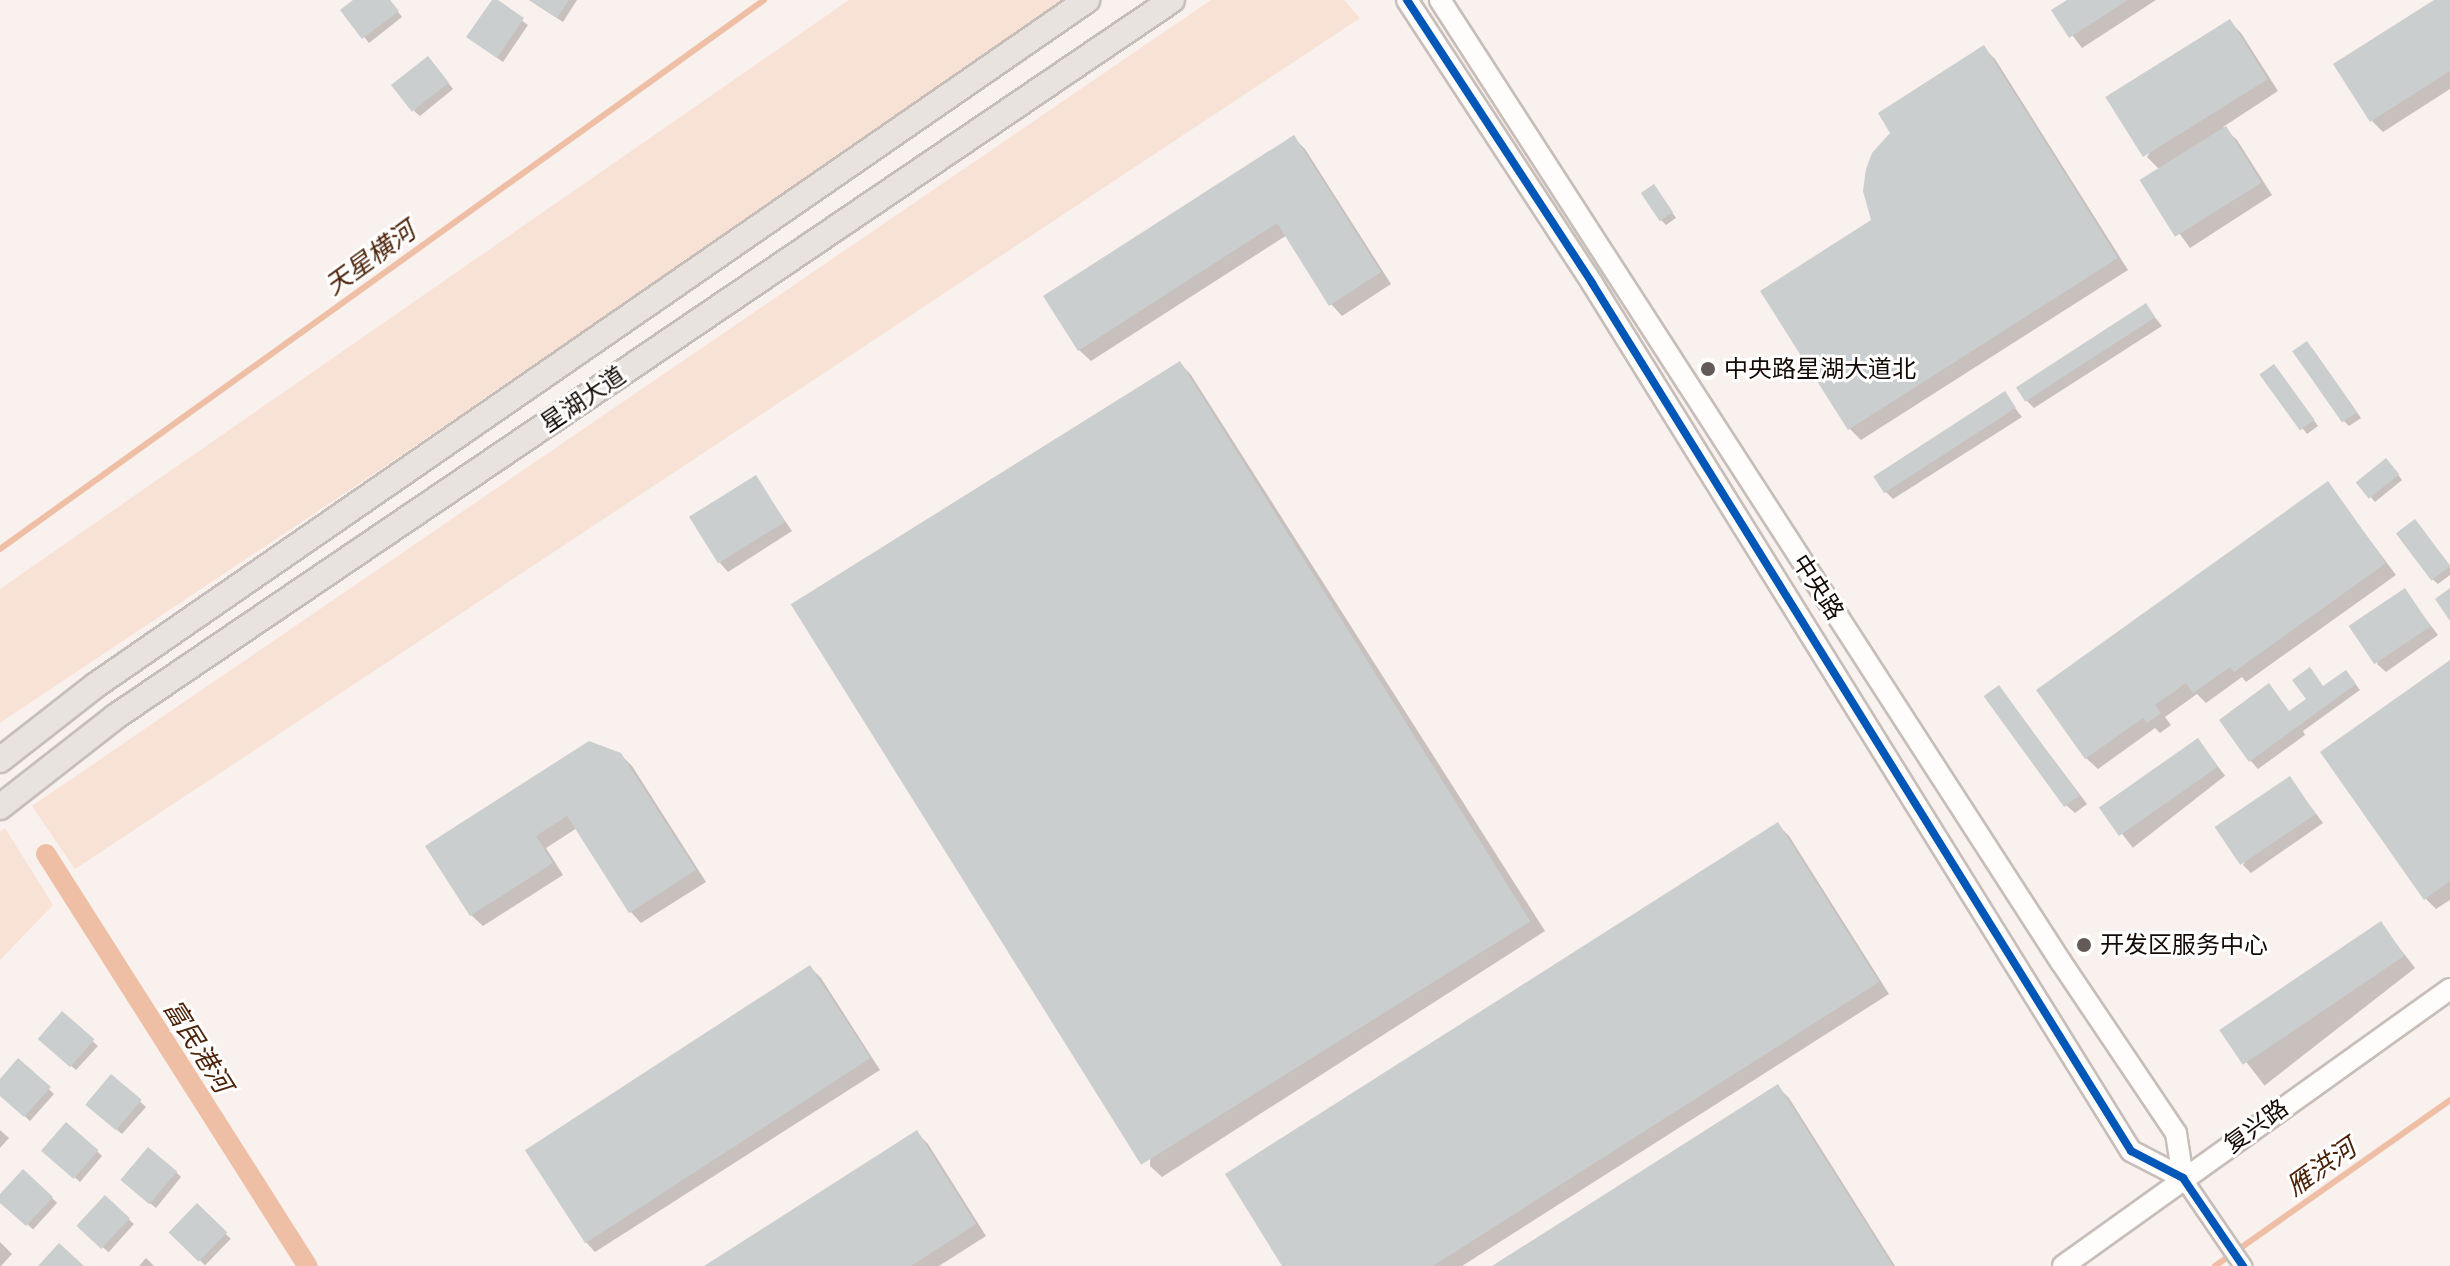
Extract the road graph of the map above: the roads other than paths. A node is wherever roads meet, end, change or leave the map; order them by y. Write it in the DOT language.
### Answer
graph roads {
  1 [pos="1087,0"];
  2 [pos="1172,0"];
  3 [pos="1407,0"];
  4 [pos="1440,0"];
  5 [pos="0,760"];
  6 [pos="0,807"];
  7 [pos="2450,989"];
  8 [pos="2183,1178"];
  9 [pos="2063,1266"];
  10 [pos="2243,1266"];
  1 -- 5 [label="main road, 星湖大道"];
  2 -- 6 [label="main road, 星湖大道"];
  3 -- 8 [label="street"];
  4 -- 8 [label="street, 中央路"];
  7 -- 8 [label="street, 复兴路"];
  8 -- 9 [label="street, 复兴路"];
  8 -- 10 [label="street"];
}
